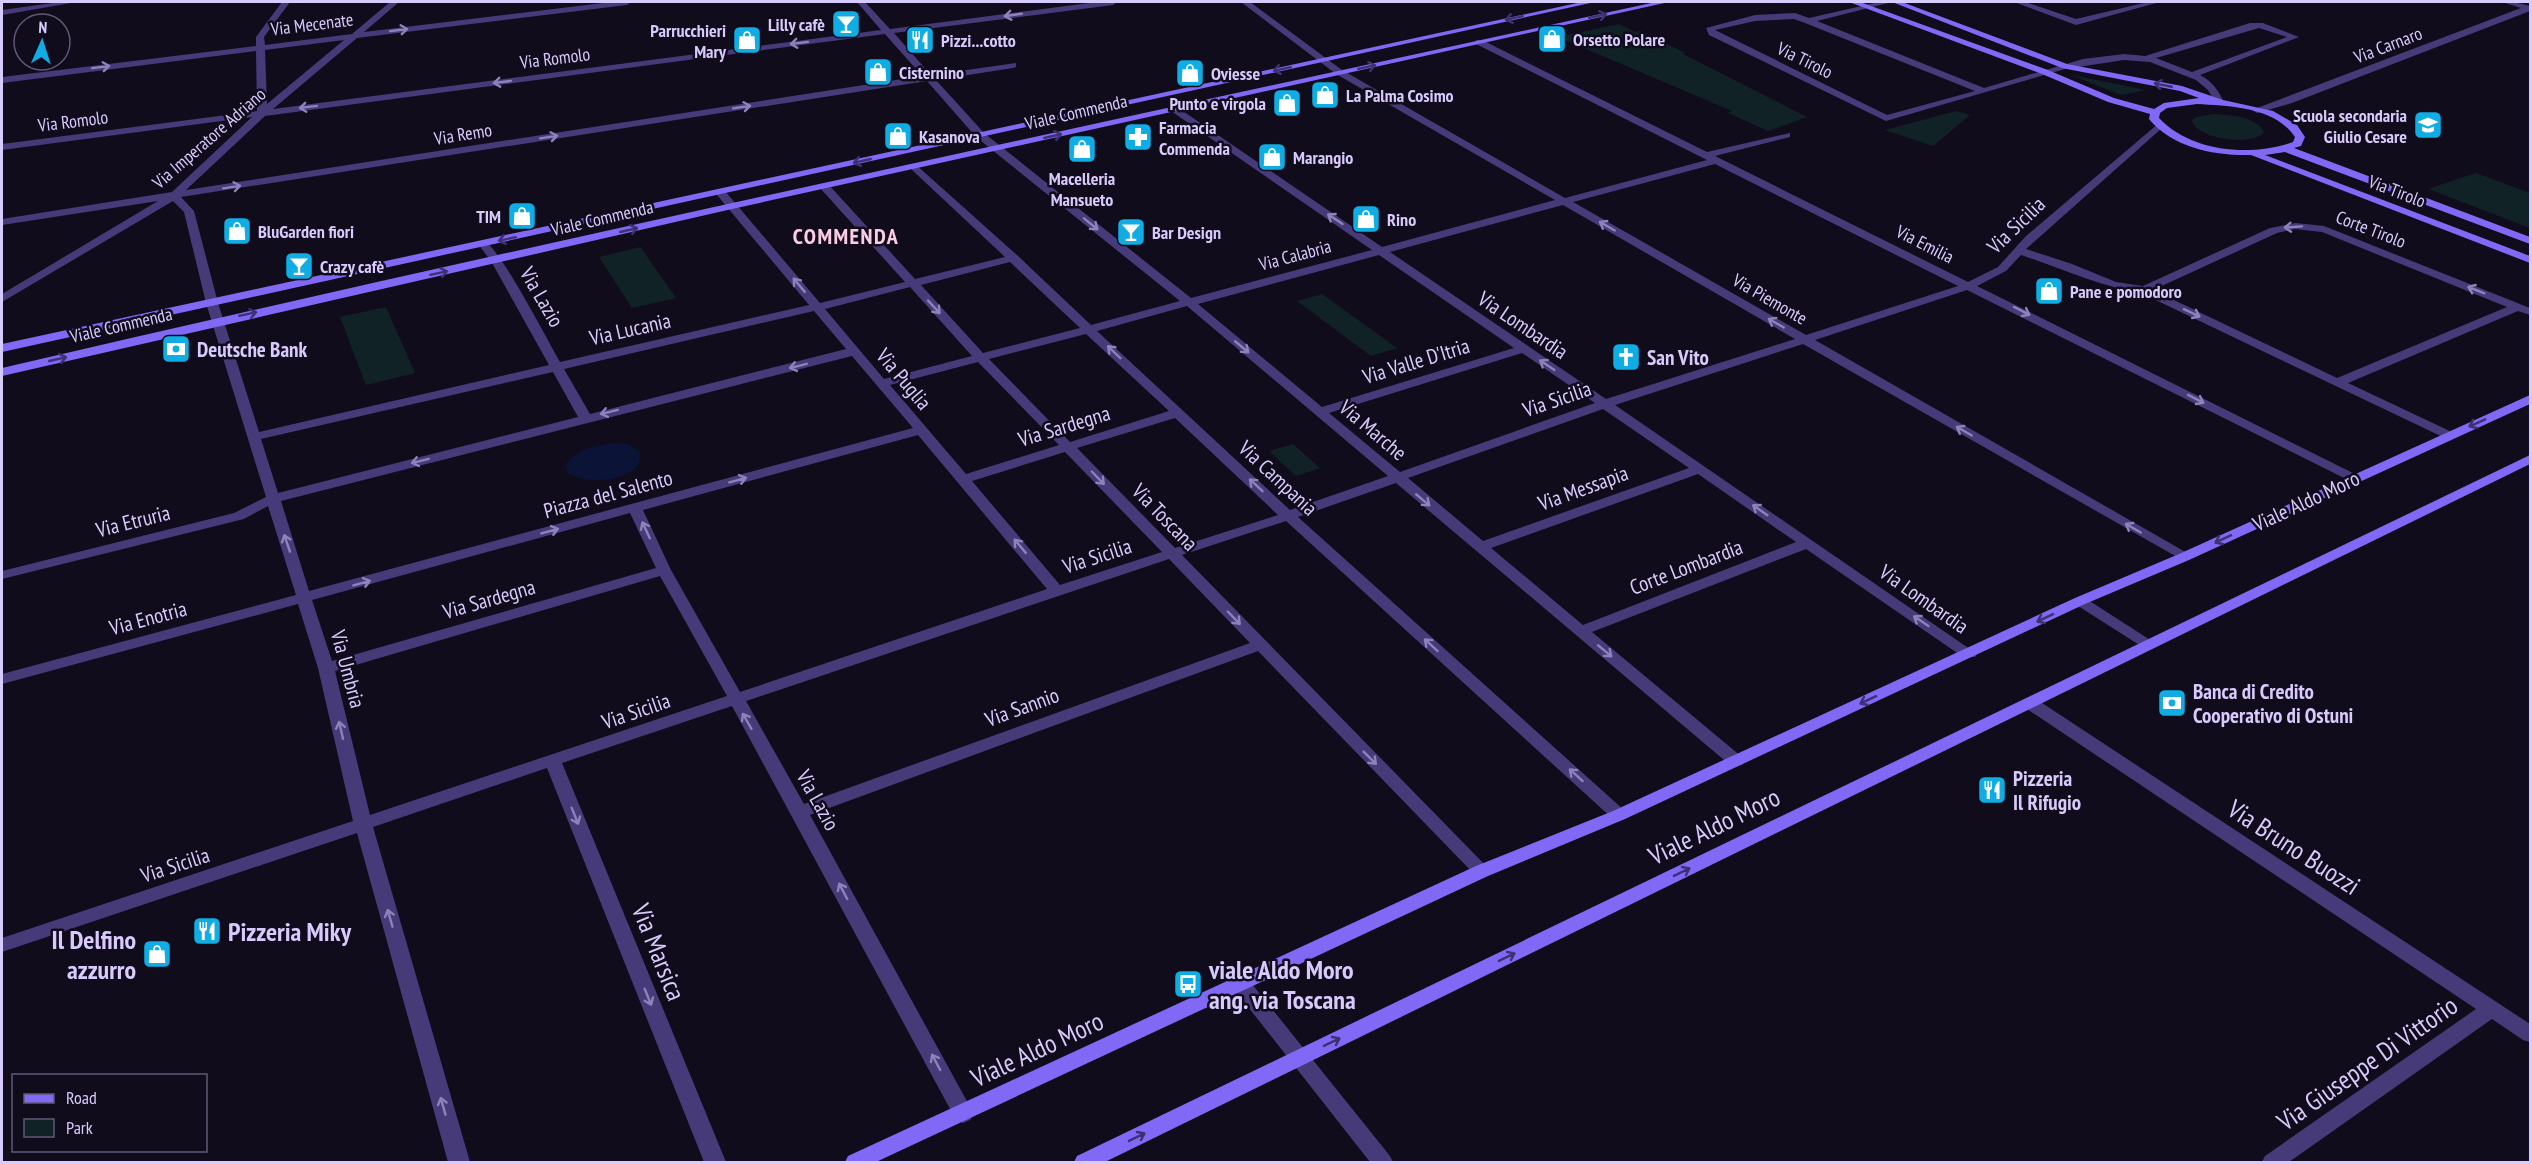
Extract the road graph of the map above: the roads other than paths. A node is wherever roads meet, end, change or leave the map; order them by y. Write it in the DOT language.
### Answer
graph roads {
  1 [pos="73,2"];
  2 [pos="286,2"];
  3 [pos="395,2"];
  4 [pos="627,2"];
  5 [pos="861,2"];
  6 [pos="1113,2"];
  7 [pos="1245,2"];
  8 [pos="1591,2"];
  9 [pos="1665,2"];
  10 [pos="1853,2"];
  11 [pos="1888,2"];
  12 [pos="1896,2"];
  13 [pos="2018,2"];
  14 [pos="2156,2"];
  15 [pos="2506,2"];
  16 [pos="1868,7"];
  17 [pos="2530,8"];
  18 [pos="2,14"];
  19 [pos="1808,21"];
  20 [pos="888,31"];
  21 [pos="356,35"];
  22 [pos="1479,42"];
  23 [pos="259,48"];
  24 [pos="2147,58"];
  25 [pos="1324,60"];
  26 [pos="1013,65"];
  27 [pos="2065,66"];
  28 [pos="1338,72"];
  29 [pos="2045,72"];
  30 [pos="2192,75"];
  31 [pos="929,78"];
  32 [pos="2,80"];
  33 [pos="1984,91"];
  34 [pos="2219,102"];
  35 [pos="1174,109"];
  36 [pos="2257,110"];
  37 [pos="262,113"];
  38 [pos="2157,119"];
  39 [pos="980,135"];
  40 [pos="1786,135"];
  41 [pos="2,147"];
  42 [pos="996,148"];
  43 [pos="2287,148"];
  44 [pos="2251,153"];
  45 [pos="1713,158"];
  46 [pos="914,166"];
  47 [pos="824,186"];
  48 [pos="721,193"];
  49 [pos="174,196"];
  50 [pos="1565,202"];
  51 [pos="732,206"];
  52 [pos="2,222"];
  53 [pos="2530,241"];
  54 [pos="484,244"];
  55 [pos="1381,250"];
  56 [pos="2020,251"];
  57 [pos="1014,258"];
  58 [pos="496,260"];
  59 [pos="2530,261"];
  60 [pos="913,283"];
  61 [pos="1969,286"];
  62 [pos="2144,290"];
  63 [pos="2,299"];
  64 [pos="1189,302"];
  65 [pos="212,303"];
  66 [pos="817,307"];
  67 [pos="2518,307"];
  68 [pos="2530,312"];
  69 [pos="220,321"];
  70 [pos="1090,329"];
  71 [pos="1803,339"];
  72 [pos="2,348"];
  73 [pos="1524,349"];
  74 [pos="855,351"];
  75 [pos="981,358"];
  76 [pos="556,366"];
  77 [pos="2,372"];
  78 [pos="2338,382"];
  79 [pos="882,383"];
  80 [pos="2530,399"];
  81 [pos="1605,404"];
  82 [pos="1178,412"];
  83 [pos="1319,412"];
  84 [pos="585,418"];
  85 [pos="921,430"];
  86 [pos="254,436"];
  87 [pos="2449,436"];
  88 [pos="1069,448"];
  89 [pos="2530,459"];
  90 [pos="1700,469"];
  91 [pos="1397,478"];
  92 [pos="963,479"];
  93 [pos="2354,479"];
  94 [pos="272,499"];
  95 [pos="635,508"];
  96 [pos="1288,516"];
  97 [pos="1807,543"];
  98 [pos="1480,547"];
  99 [pos="1172,555"];
  100 [pos="2184,557"];
  101 [pos="664,570"];
  102 [pos="2,575"];
  103 [pos="1057,591"];
  104 [pos="305,598"];
  105 [pos="2080,601"];
  106 [pos="1581,631"];
  107 [pos="1259,645"];
  108 [pos="2150,645"];
  109 [pos="1969,654"];
  110 [pos="326,668"];
  111 [pos="2,679"];
  112 [pos="735,700"];
  113 [pos="2030,703"];
  114 [pos="1736,761"];
  115 [pos="553,762"];
  116 [pos="800,812"];
  117 [pos="1619,814"];
  118 [pos="363,824"];
  119 [pos="1482,871"];
  120 [pos="2,945"];
  121 [pos="1241,984"];
  122 [pos="2492,1008"];
  123 [pos="2530,1034"];
  124 [pos="1301,1057"];
  125 [pos="963,1114"];
  126 [pos="459,1162"];
  127 [pos="715,1162"];
  128 [pos="856,1162"];
  129 [pos="1085,1162"];
  130 [pos="1382,1162"];
  131 [pos="2273,1162"];
  1 -- 18 [label="street"];
  2 -- 23 [label="street"];
  3 -- 21 [label="street, Via Imperatore Adriano"];
  21 -- 4 [label="street, Via Mecenate, one-way"];
  5 -- 20 [label="street, Via Marche"];
  6 -- 20 [label="street, Via Romolo, one-way"];
  7 -- 25 [label="street, Via Piemonte"];
  8 -- 25 [label="street, Viale Commenda, one-way"];
  22 -- 9 [label="street, Viale Commenda, one-way"];
  10 -- 16 [label="street, Via Tirolo"];
  11 -- 16 [label="street, Via Tirolo"];
  12 -- 27 [label="street"];
  13 -- 14 [label="street"];
  15 -- 17 [label="street"];
  16 -- 19 [label="street, Via Tirolo"];
  16 -- 29 [label="street, Via Tirolo"];
  17 -- 36 [label="street, Via Carnaro"];
  19 -- 33 [label="street, Via Tirolo"];
  19 -- 33 [label="street, Via Tirolo"];
  20 -- 31 [label="street, Via Marche"];
  20 -- 37 [label="street, Via Romolo, one-way"];
  21 -- 23 [label="street, Via Mecenate"];
  21 -- 37 [label="street, Via Imperatore Adriano"];
  28 -- 22 [label="street, Viale Commenda, one-way"];
  22 -- 45 [label="street, Via Emilia"];
  32 -- 23 [label="street, Via Mecenate, one-way"];
  23 -- 37 [label="street"];
  24 -- 27 [label="street"];
  24 -- 30 [label="street"];
  24 -- 30 [label="street"];
  25 -- 28 [label="street, Via Piemonte"];
  25 -- 39 [label="street, Viale Commenda, one-way"];
  26 -- 31 [label="street, Via Remo"];
  27 -- 29 [label="street"];
  34 -- 27 [label="street, one-way"];
  28 -- 35 [label="street, Viale Commenda"];
  28 -- 50 [label="street, Via Piemonte"];
  29 -- 33 [label="street, Via Tirolo"];
  29 -- 38 [label="street, Via Tirolo"];
  30 -- 34 [label="street"];
  31 -- 39 [label="street, Via Marche"];
  49 -- 31 [label="street, Via Remo, one-way"];
  34 -- 36 [label="street"];
  34 -- 38 [label="street"];
  42 -- 35 [label="street, Viale Commenda, one-way"];
  55 -- 35 [label="street, Via Lombardia, one-way"];
  36 -- 43 [label="street"];
  37 -- 41 [label="street, Via Romolo"];
  37 -- 49 [label="street, Via Imperatore Adriano"];
  38 -- 44 [label="street, Via Tirolo"];
  38 -- 56 [label="street, Via Sicilia"];
  39 -- 42 [label="street, Via Marche"];
  39 -- 48 [label="street, Viale Commenda, one-way"];
  40 -- 45 [label="street, Via Calabria"];
  42 -- 46 [label="street, Viale Commenda"];
  42 -- 64 [label="street, Via Marche, one-way"];
  43 -- 44 [label="street, Via Tirolo"];
  43 -- 53 [label="street, Via Tirolo"];
  44 -- 59 [label="street, Via Tirolo"];
  45 -- 50 [label="street, Via Calabria"];
  45 -- 61 [label="street, Via Emilia"];
  46 -- 47 [label="street, Viale Commenda"];
  46 -- 57 [label="street, Via Campania"];
  47 -- 51 [label="street, Viale Commenda"];
  47 -- 60 [label="street, Via Toscana"];
  48 -- 51 [label="street, Via Puglia"];
  48 -- 54 [label="street, Viale Commenda, one-way"];
  49 -- 52 [label="street, Via Remo"];
  49 -- 63 [label="street, Via Imperatore Adriano"];
  49 -- 65 [label="street, Via Umbria"];
  50 -- 55 [label="street, Via Calabria"];
  71 -- 50 [label="street, Via Piemonte, one-way"];
  58 -- 51 [label="street, Viale Commenda, one-way"];
  66 -- 51 [label="street, Via Puglia, one-way"];
  54 -- 58 [label="street"];
  54 -- 65 [label="street, Viale Commenda"];
  55 -- 64 [label="street, Via Calabria"];
  55 -- 73 [label="street, Via Lombardia"];
  56 -- 61 [label="street, Via Sicilia"];
  56 -- 62 [label="street"];
  57 -- 60 [label="street, Via Lucania"];
  57 -- 70 [label="street, Via Campania"];
  69 -- 58 [label="street, Viale Commenda, one-way"];
  58 -- 76 [label="street, Via Lazio"];
  60 -- 66 [label="street, Via Lucania"];
  60 -- 75 [label="street, Via Toscana, one-way"];
  61 -- 71 [label="street, Via Sicilia"];
  61 -- 93 [label="street, Via Emilia, one-way"];
  67 -- 62 [label="street, Corte Tirolo, one-way"];
  62 -- 78 [label="street, one-way"];
  64 -- 70 [label="street, Via Calabria"];
  64 -- 83 [label="street, Via Marche, one-way"];
  65 -- 69 [label="street, Via Umbria"];
  65 -- 72 [label="street, Viale Commenda"];
  66 -- 74 [label="street, Via Puglia"];
  66 -- 76 [label="street, Via Lucania"];
  67 -- 68 [label="street, Corte Tirolo"];
  67 -- 78 [label="street"];
  77 -- 69 [label="street, Viale Commenda, one-way"];
  69 -- 86 [label="street, Via Umbria"];
  70 -- 75 [label="street, Via Calabria"];
  82 -- 70 [label="street, Via Campania, one-way"];
  71 -- 81 [label="street, Via Sicilia"];
  100 -- 71 [label="street, Via Piemonte, one-way"];
  81 -- 73 [label="street, Via Lombardia, one-way"];
  73 -- 83 [label="street, Via Valle D'Itria"];
  74 -- 79 [label="street, Via Puglia"];
  74 -- 84 [label="street, one-way"];
  75 -- 79 [label="street, Via Calabria"];
  75 -- 88 [label="street, Via Toscana"];
  76 -- 84 [label="street, Via Lazio"];
  76 -- 86 [label="street, Via Lucania"];
  78 -- 87 [label="street"];
  79 -- 85 [label="street, Via Puglia"];
  80 -- 87 [label="street, Viale Aldo Moro, one-way"];
  81 -- 90 [label="street, Via Lombardia"];
  81 -- 91 [label="street, Via Sicilia"];
  82 -- 88 [label="street, Via Sardegna"];
  96 -- 82 [label="street, Via Campania, one-way"];
  83 -- 91 [label="street, Via Marche"];
  84 -- 94 [label="street, one-way"];
  85 -- 92 [label="street, Via Puglia"];
  95 -- 85 [label="street, Piazza del Salento, one-way"];
  86 -- 94 [label="street, Via Umbria"];
  87 -- 93 [label="street, Viale Aldo Moro"];
  88 -- 92 [label="street, Via Sardegna"];
  88 -- 99 [label="street, Via Toscana, one-way"];
  89 -- 108 [label="street, Viale Aldo Moro"];
  97 -- 90 [label="street, Via Lombardia, one-way"];
  90 -- 98 [label="street, Via Messapia"];
  91 -- 96 [label="street, Via Sicilia"];
  91 -- 98 [label="street, Via Marche, one-way"];
  103 -- 92 [label="street, Via Puglia, one-way"];
  93 -- 100 [label="street, Viale Aldo Moro, one-way"];
  94 -- 102 [label="street, Via Etruria"];
  104 -- 94 [label="street, Via Umbria, one-way"];
  101 -- 95 [label="street, Via Lazio, one-way"];
  104 -- 95 [label="street, Piazza del Salento, one-way"];
  96 -- 99 [label="street, Via Sicilia"];
  117 -- 96 [label="street, Via Campania, one-way"];
  97 -- 106 [label="street, Corte Lombardia"];
  109 -- 97 [label="street, Via Lombardia, one-way"];
  98 -- 106 [label="street, Via Marche"];
  99 -- 103 [label="street, Via Sicilia"];
  99 -- 107 [label="street, Via Toscana, one-way"];
  100 -- 105 [label="street, Viale Aldo Moro"];
  101 -- 110 [label="street, Via Sardegna"];
  101 -- 112 [label="street, Via Lazio"];
  103 -- 112 [label="street, Via Sicilia"];
  104 -- 110 [label="street, Via Umbria"];
  104 -- 111 [label="street, Via Enotria"];
  105 -- 108 [label="street"];
  105 -- 109 [label="street, Viale Aldo Moro, one-way"];
  106 -- 114 [label="street, Via Marche, one-way"];
  107 -- 116 [label="street, Via Sannio"];
  107 -- 119 [label="street, Via Toscana, one-way"];
  108 -- 113 [label="street, Viale Aldo Moro"];
  109 -- 114 [label="street, Viale Aldo Moro, one-way"];
  118 -- 110 [label="street, Via Umbria, one-way"];
  112 -- 115 [label="street, Via Sicilia"];
  116 -- 112 [label="street, Via Lazio, one-way"];
  113 -- 122 [label="street, Via Bruno Buozzi"];
  124 -- 113 [label="street, Viale Aldo Moro, one-way"];
  114 -- 117 [label="street, Viale Aldo Moro"];
  115 -- 118 [label="street, Via Sicilia"];
  115 -- 127 [label="street, Via Marsica, one-way"];
  125 -- 116 [label="street, Via Lazio, one-way"];
  117 -- 119 [label="street, Viale Aldo Moro"];
  118 -- 120 [label="street, Via Sicilia"];
  126 -- 118 [label="street, Via Umbria, one-way"];
  119 -- 121 [label="street, Viale Aldo Moro"];
  121 -- 124 [label="street"];
  121 -- 125 [label="street, Viale Aldo Moro"];
  122 -- 123 [label="street, Via Bruno Buozzi"];
  122 -- 131 [label="street, Via Giuseppe Di Vittorio"];
  129 -- 124 [label="street, Viale Aldo Moro, one-way"];
  124 -- 130 [label="street"];
  125 -- 128 [label="street, Viale Aldo Moro"];
}
